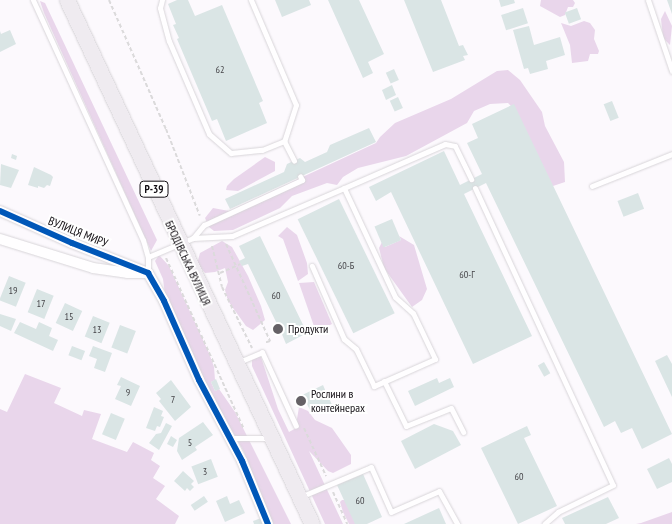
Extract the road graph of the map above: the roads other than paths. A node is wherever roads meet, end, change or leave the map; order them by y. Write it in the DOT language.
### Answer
graph roads {
  1 [pos="33,0"];
  2 [pos="67,0"];
  3 [pos="162,0"];
  4 [pos="251,0"];
  5 [pos="648,0"];
  6 [pos="672,72"];
  7 [pos="284,142"];
  8 [pos="672,154"];
  9 [pos="294,162"];
  10 [pos="300,176"];
  11 [pos="471,179"];
  12 [pos="592,186"];
  13 [pos="344,188"];
  14 [pos="476,188"];
  15 [pos="0,212"];
  16 [pos="0,238"];
  17 [pos="186,240"];
  18 [pos="148,257"];
  19 [pos="312,266"];
  20 [pos="148,273"];
  21 [pos="236,363"];
  22 [pos="384,382"];
  23 [pos="296,426"];
  24 [pos="463,432"];
  25 [pos="229,438"];
  26 [pos="272,438"];
  27 [pos="300,498"];
  28 [pos="268,524"];
  29 [pos="312,524"];
  30 [pos="457,524"];
  31 [pos="544,524"];
  1 -- 18 [label="lane"];
  2 -- 17 [label="main road, БРОДІВСЬКА ВУЛИЦЯ / Р-39"];
  3 -- 7 [label="lane"];
  4 -- 7 [label="lane"];
  5 -- 6 [label="lane"];
  7 -- 9 [label="lane"];
  8 -- 12 [label="lane"];
  10 -- 17 [label="lane"];
  11 -- 13 [label="lane"];
  13 -- 17 [label="lane"];
  13 -- 22 [label="lane"];
  14 -- 31 [label="lane"];
  15 -- 20 [label="street, ВУЛИЦЯ МИРУ"];
  16 -- 20 [label="street"];
  17 -- 18 [label="lane"];
  17 -- 21 [label="main road, БРОДІВСЬКА ВУЛИЦЯ / Р-39"];
  18 -- 20 [label="lane"];
  19 -- 22 [label="lane"];
  20 -- 25 [label="street"];
  21 -- 23 [label="lane"];
  21 -- 26 [label="main road, БРОДІВСЬКА ВУЛИЦЯ / Р-39"];
  22 -- 24 [label="lane"];
  25 -- 26 [label="lane"];
  25 -- 28 [label="street"];
  26 -- 27 [label="main road, БРОДІВСЬКА ВУЛИЦЯ / Р-39"];
  27 -- 29 [label="main road, БРОДІВСЬКА ВУЛИЦЯ / Р-39"];
  27 -- 30 [label="lane"];
}
